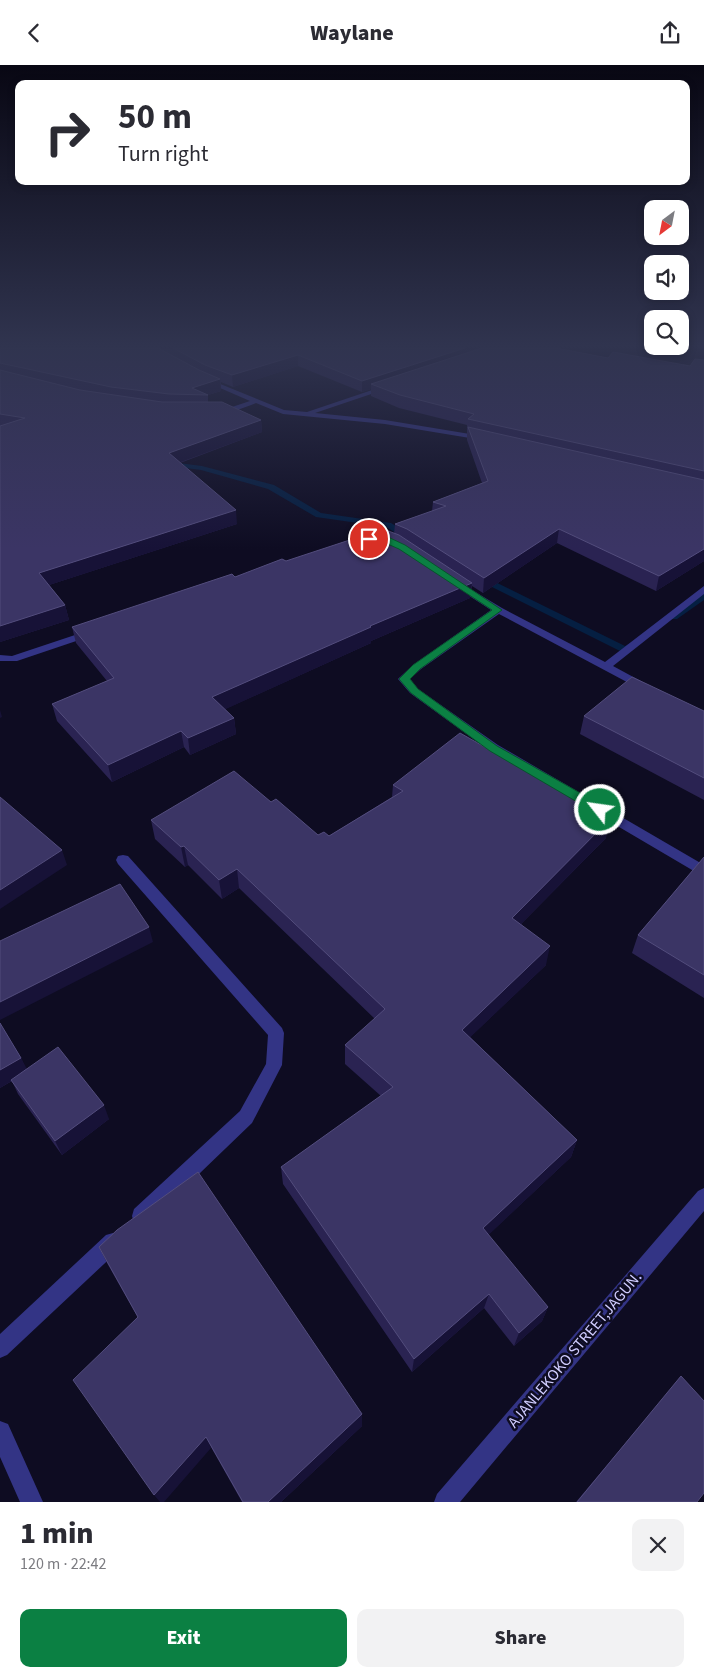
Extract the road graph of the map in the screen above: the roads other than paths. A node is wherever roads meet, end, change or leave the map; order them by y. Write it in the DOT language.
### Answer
graph roads {
  1 [pos="315,415"];
  2 [pos="490,440"];
  3 [pos="450,579"];
  4 [pos="704,589"];
  5 [pos="498,610"];
  6 [pos="99,630"];
  7 [pos="0,658"];
  8 [pos="606,666"];
  9 [pos="654,693"];
  10 [pos="123,861"];
  11 [pos="704,872"];
  12 [pos="704,1197"];
  13 [pos="0,1348"];
  14 [pos="0,1432"];
  15 [pos="32,1502"];
  16 [pos="444,1502"];
  1 -- 2 [label="street"];
  3 -- 5 [label="street"];
  4 -- 8 [label="street"];
  5 -- 8 [label="street"];
  5 -- 11 [label="street"];
  6 -- 7 [label="street"];
  8 -- 9 [label="street"];
  10 -- 13 [label="street"];
  12 -- 16 [label="street, AJANLEKOKO STREET,JAGUN."];
  14 -- 15 [label="street"];
}
